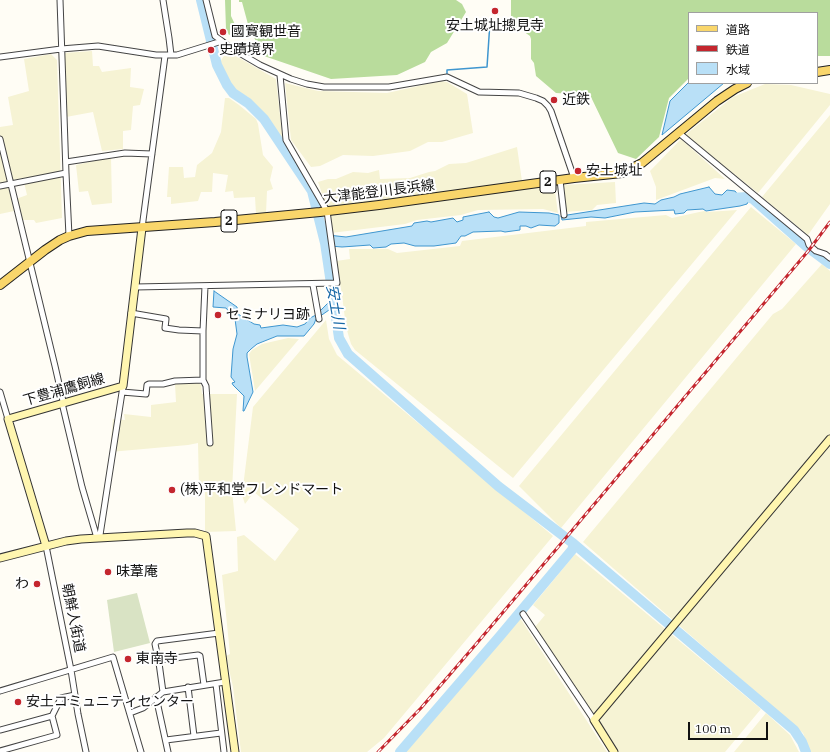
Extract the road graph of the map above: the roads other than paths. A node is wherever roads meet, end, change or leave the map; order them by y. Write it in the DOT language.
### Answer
graph roads {
  1 [pos="60,0"];
  2 [pos="163,0"];
  3 [pos="206,0"];
  4 [pos="220,42"];
  5 [pos="62,49"];
  6 [pos="168,55"];
  7 [pos="0,57"];
  8 [pos="830,70"];
  9 [pos="818,72"];
  10 [pos="280,75"];
  11 [pos="745,84"];
  12 [pos="679,133"];
  13 [pos="0,139"];
  14 [pos="152,154"];
  15 [pos="66,162"];
  16 [pos="66,173"];
  17 [pos="574,178"];
  18 [pos="560,180"];
  19 [pos="11,184"];
  20 [pos="0,186"];
  21 [pos="320,212"];
  22 [pos="564,215"];
  23 [pos="142,228"];
  24 [pos="69,236"];
  25 [pos="830,258"];
  26 [pos="30,262"];
  27 [pos="0,285"];
  28 [pos="313,285"];
  29 [pos="205,286"];
  30 [pos="134,287"];
  31 [pos="131,313"];
  32 [pos="319,319"];
  33 [pos="203,331"];
  34 [pos="203,380"];
  35 [pos="122,389"];
  36 [pos="0,392"];
  37 [pos="62,403"];
  38 [pos="8,419"];
  39 [pos="830,439"];
  40 [pos="210,443"];
  41 [pos="97,538"];
  42 [pos="46,546"];
  43 [pos="0,558"];
  44 [pos="523,614"];
  45 [pos="219,633"];
  46 [pos="159,660"];
  47 [pos="71,670"];
  48 [pos="225,682"];
  49 [pos="216,684"];
  50 [pos="204,685"];
  51 [pos="188,688"];
  52 [pos="0,691"];
  53 [pos="163,692"];
  54 [pos="75,695"];
  55 [pos="156,697"];
  56 [pos="130,713"];
  57 [pos="52,716"];
  58 [pos="594,720"];
  59 [pos="0,730"];
  60 [pos="221,733"];
  61 [pos="194,736"];
  62 [pos="166,740"];
  63 [pos="0,752"];
  64 [pos="86,752"];
  65 [pos="141,752"];
  66 [pos="168,752"];
  67 [pos="224,752"];
  68 [pos="235,752"];
  69 [pos="614,752"];
  1 -- 5 [label="street"];
  2 -- 6 [label="street"];
  3 -- 4 [label="street"];
  4 -- 6 [label="street"];
  4 -- 10 [label="street"];
  5 -- 6 [label="street"];
  5 -- 7 [label="street"];
  5 -- 15 [label="street"];
  6 -- 14 [label="street"];
  8 -- 9 [label="main road"];
  10 -- 17 [label="street"];
  10 -- 21 [label="street"];
  11 -- 12 [label="main road, 大津能登川長浜線 / 2"];
  12 -- 17 [label="main road, 大津能登川長浜線 / 2"];
  12 -- 25 [label="street"];
  13 -- 19 [label="street"];
  14 -- 15 [label="street"];
  14 -- 23 [label="street"];
  15 -- 16 [label="street"];
  16 -- 19 [label="street"];
  16 -- 24 [label="street"];
  17 -- 18 [label="main road, 大津能登川長浜線 / 2"];
  18 -- 21 [label="main road, 大津能登川長浜線 / 2"];
  18 -- 22 [label="street"];
  19 -- 20 [label="street"];
  19 -- 26 [label="street"];
  21 -- 23 [label="main road, 大津能登川長浜線 / 2"];
  21 -- 28 [label="street"];
  23 -- 24 [label="main road, 大津能登川長浜線 / 2"];
  23 -- 30 [label="main road, 下豊浦鷹飼線"];
  24 -- 26 [label="main road, 大津能登川長浜線 / 2"];
  26 -- 27 [label="main road, 大津能登川長浜線 / 2"];
  26 -- 37 [label="street"];
  28 -- 29 [label="street"];
  28 -- 32 [label="street"];
  29 -- 30 [label="street"];
  29 -- 33 [label="street"];
  30 -- 31 [label="main road, 下豊浦鷹飼線"];
  31 -- 33 [label="street"];
  31 -- 35 [label="main road, 下豊浦鷹飼線"];
  33 -- 34 [label="street"];
  34 -- 35 [label="street"];
  34 -- 40 [label="street"];
  35 -- 37 [label="main road, 下豊浦鷹飼線"];
  35 -- 41 [label="street"];
  36 -- 38 [label="street"];
  37 -- 38 [label="main road, 下豊浦鷹飼線"];
  37 -- 41 [label="street"];
  38 -- 42 [label="main road, 下豊浦鷹飼線"];
  39 -- 58 [label="main road"];
  41 -- 42 [label="main road"];
  41 -- 45 [label="main road"];
  42 -- 43 [label="main road"];
  42 -- 47 [label="street, 朝鮮人街道"];
  44 -- 58 [label="street"];
  45 -- 46 [label="street"];
  45 -- 48 [label="main road"];
  46 -- 50 [label="street"];
  46 -- 53 [label="street"];
  47 -- 52 [label="street, 朝鮮人街道"];
  47 -- 54 [label="street"];
  47 -- 56 [label="street"];
  48 -- 49 [label="street"];
  48 -- 68 [label="main road"];
  49 -- 50 [label="street"];
  49 -- 60 [label="street"];
  50 -- 51 [label="street"];
  51 -- 53 [label="street"];
  51 -- 61 [label="street"];
  53 -- 55 [label="street"];
  54 -- 57 [label="street"];
  54 -- 64 [label="street"];
  55 -- 56 [label="street"];
  55 -- 62 [label="street"];
  56 -- 65 [label="street"];
  57 -- 59 [label="street"];
  57 -- 63 [label="street"];
  58 -- 69 [label="main road"];
  60 -- 61 [label="street"];
  60 -- 67 [label="street"];
  61 -- 62 [label="street"];
  62 -- 66 [label="street"];
}
